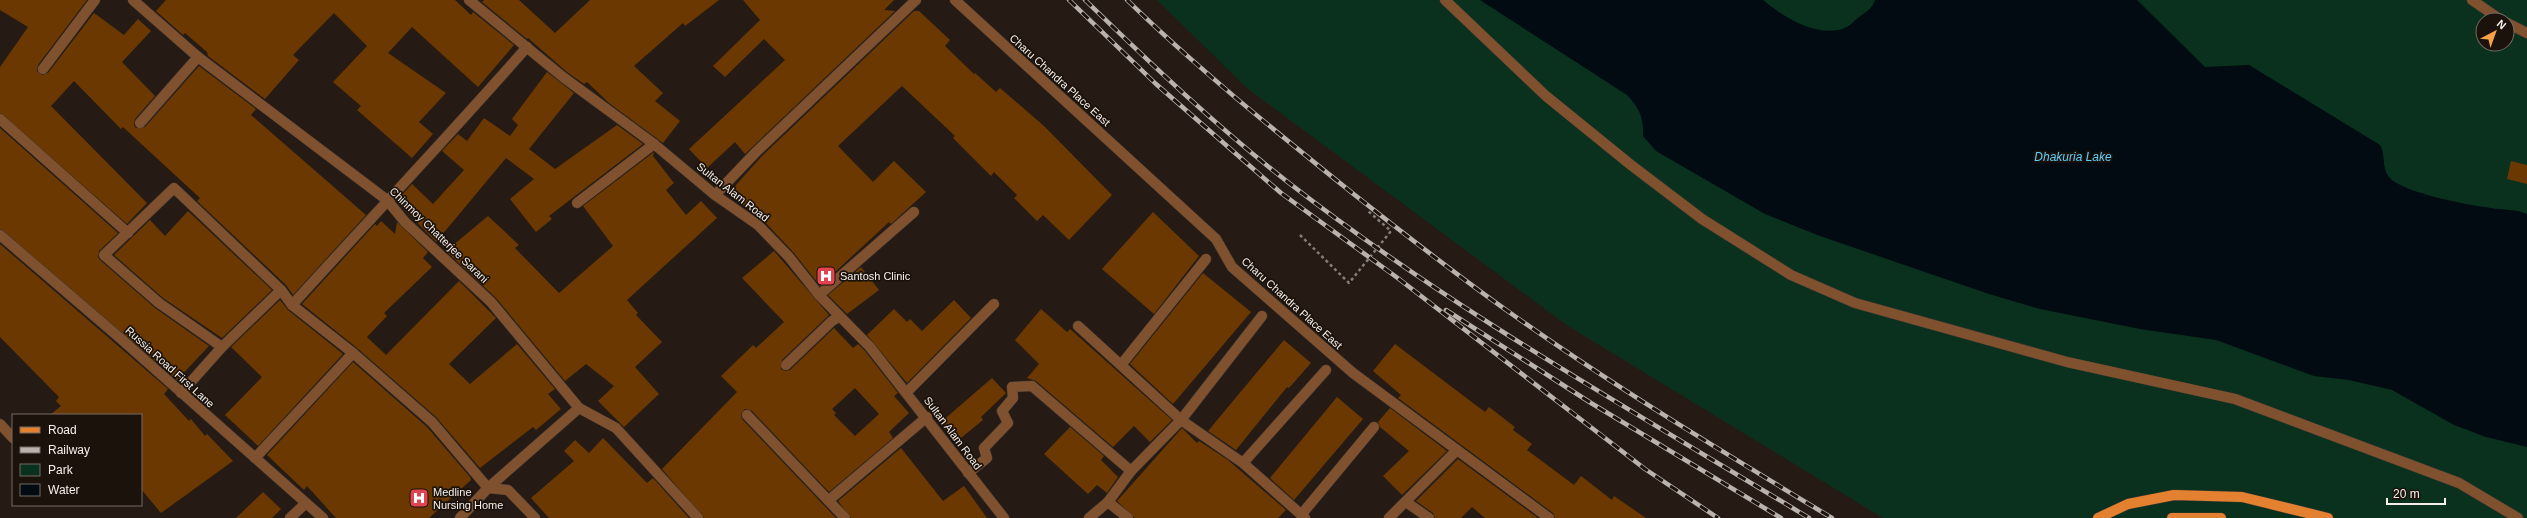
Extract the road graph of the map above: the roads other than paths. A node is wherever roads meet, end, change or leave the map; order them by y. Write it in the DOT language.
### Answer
graph roads {
  1 [pos="95,0"];
  2 [pos="133,0"];
  3 [pos="469,0"];
  4 [pos="916,0"];
  5 [pos="955,0"];
  6 [pos="1445,0"];
  7 [pos="2472,0"];
  8 [pos="2489,12"];
  9 [pos="2515,27"];
  10 [pos="2527,33"];
  11 [pos="527,47"];
  12 [pos="198,57"];
  13 [pos="43,69"];
  14 [pos="0,118"];
  15 [pos="140,123"];
  16 [pos="654,144"];
  17 [pos="716,195"];
  18 [pos="387,200"];
  19 [pos="577,203"];
  20 [pos="914,212"];
  21 [pos="128,233"];
  22 [pos="0,235"];
  23 [pos="1206,259"];
  24 [pos="281,290"];
  25 [pos="819,295"];
  26 [pos="994,304"];
  27 [pos="292,305"];
  28 [pos="1262,316"];
  29 [pos="840,317"];
  30 [pos="1078,326"];
  31 [pos="222,347"];
  32 [pos="353,353"];
  33 [pos="786,365"];
  34 [pos="1121,365"];
  35 [pos="1326,370"];
  36 [pos="907,392"];
  37 [pos="180,393"];
  38 [pos="579,408"];
  39 [pos="747,415"];
  40 [pos="927,417"];
  41 [pos="1181,420"];
  42 [pos="0,424"];
  43 [pos="1374,427"];
  44 [pos="12,437"];
  45 [pos="1457,450"];
  46 [pos="255,458"];
  47 [pos="1243,463"];
  48 [pos="1131,471"];
  49 [pos="968,473"];
  50 [pos="488,488"];
  51 [pos="829,500"];
  52 [pos="306,502"];
  53 [pos="1108,502"];
  54 [pos="1406,502"];
  55 [pos="1303,516"];
  56 [pos="290,518"];
  57 [pos="323,518"];
  58 [pos="460,518"];
  59 [pos="535,518"];
  60 [pos="698,518"];
  61 [pos="845,518"];
  62 [pos="1004,518"];
  63 [pos="1089,518"];
  64 [pos="1128,518"];
  65 [pos="1389,518"];
  66 [pos="1429,518"];
  67 [pos="1549,518"];
  68 [pos="2098,518"];
  69 [pos="2172,518"];
  70 [pos="2221,518"];
  71 [pos="2328,518"];
  72 [pos="2518,518"];
  1 -- 13 [label="street"];
  2 -- 12 [label="street, Chinmoy Chatterjee Sarani"];
  3 -- 11 [label="street, Sultan Alam Road"];
  4 -- 17 [label="street"];
  5 -- 45 [label="street, Charu Chandra Place East"];
  6 -- 72 [label="street"];
  7 -- 8 [label="street"];
  9 -- 10 [label="street"];
  11 -- 16 [label="street, Sultan Alam Road"];
  11 -- 18 [label="street"];
  12 -- 15 [label="street"];
  12 -- 18 [label="street, Chinmoy Chatterjee Sarani"];
  14 -- 21 [label="street"];
  16 -- 17 [label="street, Sultan Alam Road"];
  16 -- 19 [label="street"];
  17 -- 25 [label="street, Sultan Alam Road"];
  18 -- 27 [label="street"];
  18 -- 38 [label="street, Chinmoy Chatterjee Sarani"];
  20 -- 25 [label="street"];
  21 -- 24 [label="street"];
  21 -- 31 [label="street"];
  22 -- 37 [label="street, Russia Road First Lane"];
  23 -- 34 [label="street"];
  24 -- 27 [label="street"];
  24 -- 31 [label="street"];
  25 -- 29 [label="street, Sultan Alam Road"];
  26 -- 36 [label="street"];
  27 -- 32 [label="street"];
  28 -- 41 [label="street"];
  29 -- 33 [label="street"];
  29 -- 36 [label="street, Sultan Alam Road"];
  30 -- 34 [label="street"];
  31 -- 37 [label="street"];
  32 -- 46 [label="street"];
  32 -- 50 [label="street"];
  34 -- 41 [label="street"];
  35 -- 47 [label="street"];
  36 -- 40 [label="street, Sultan Alam Road"];
  37 -- 46 [label="street, Russia Road First Lane"];
  38 -- 50 [label="street"];
  38 -- 60 [label="street, Chinmoy Chatterjee Sarani"];
  39 -- 51 [label="street"];
  40 -- 49 [label="street, Sultan Alam Road"];
  40 -- 51 [label="street"];
  41 -- 47 [label="street"];
  41 -- 48 [label="street"];
  42 -- 44 [label="street"];
  43 -- 55 [label="street"];
  45 -- 54 [label="street"];
  45 -- 67 [label="street, Charu Chandra Place East"];
  46 -- 52 [label="street, Russia Road First Lane"];
  47 -- 55 [label="street"];
  48 -- 49 [label="street"];
  48 -- 53 [label="street"];
  49 -- 62 [label="street, Sultan Alam Road"];
  50 -- 58 [label="street"];
  50 -- 59 [label="street"];
  51 -- 61 [label="street"];
  52 -- 56 [label="street"];
  52 -- 57 [label="street, Russia Road First Lane"];
  53 -- 63 [label="street"];
  53 -- 64 [label="street"];
  54 -- 65 [label="street"];
  54 -- 66 [label="street"];
  68 -- 71 [label="main road"];
  69 -- 70 [label="main road"];
}
